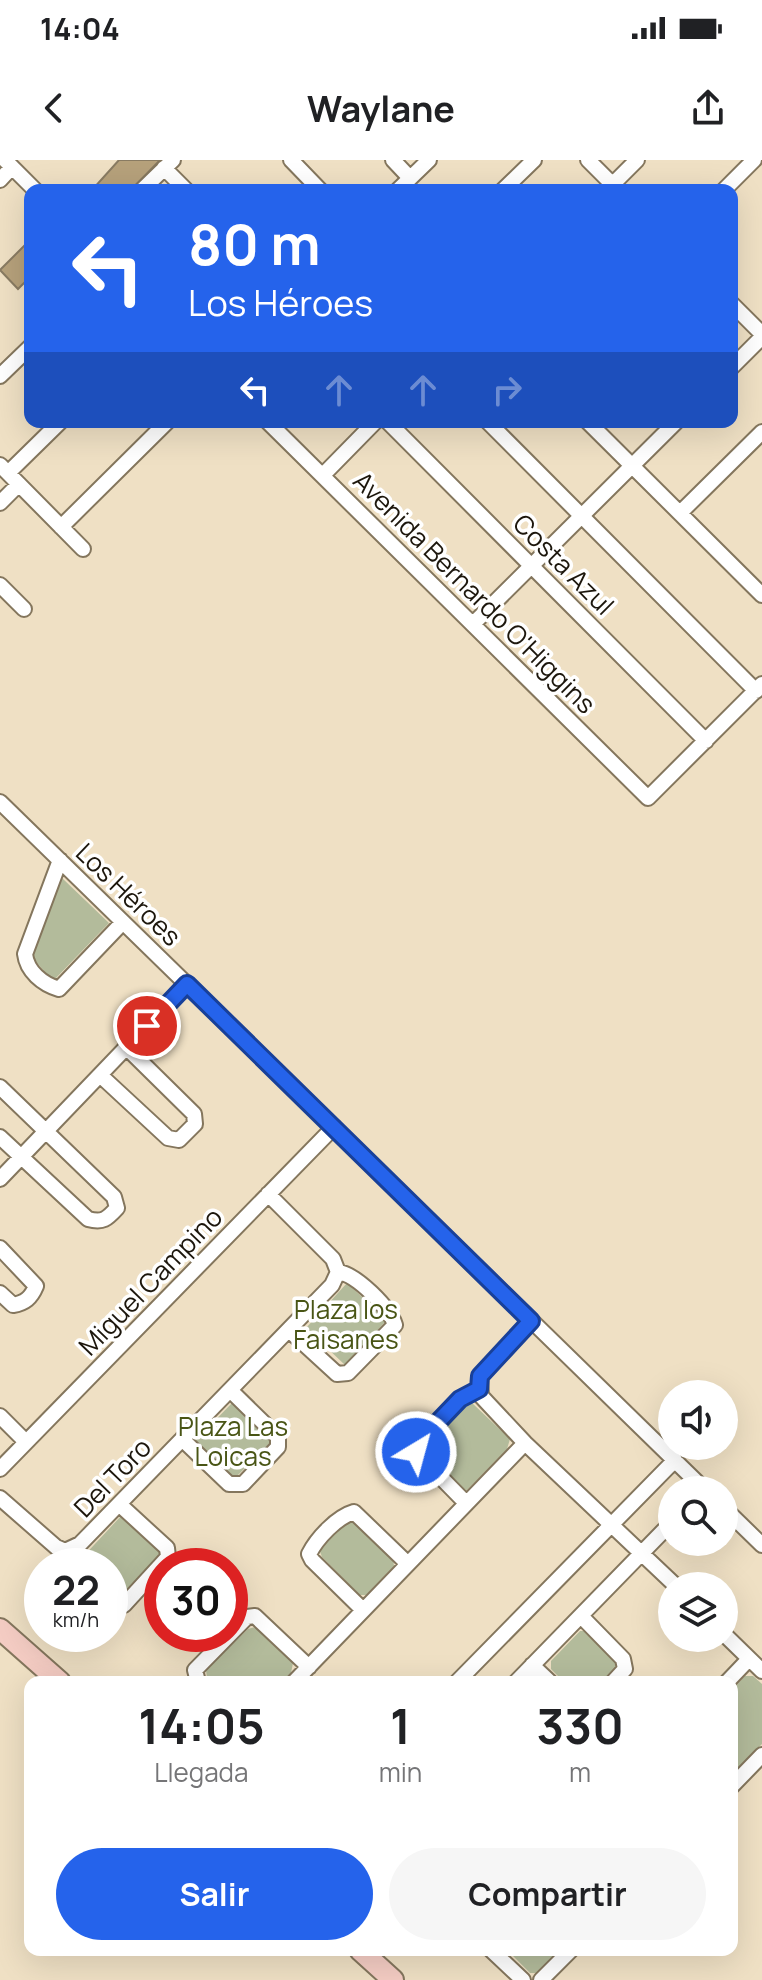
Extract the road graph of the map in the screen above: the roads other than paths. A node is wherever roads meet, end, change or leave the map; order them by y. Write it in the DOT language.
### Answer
graph roads {
  1 [pos="291,160"];
  2 [pos="393,160"];
  3 [pos="429,160"];
  4 [pos="534,160"];
  5 [pos="588,160"];
  6 [pos="637,160"];
  7 [pos="754,160"];
  8 [pos="9,164"];
  9 [pos="168,164"];
  10 [pos="410,178"];
  11 [pos="0,180"];
  12 [pos="29,184"];
  13 [pos="148,184"];
  14 [pos="182,184"];
  15 [pos="314,184"];
  16 [pos="404,184"];
  17 [pos="509,184"];
  18 [pos="609,184"];
  19 [pos="616,184"];
  20 [pos="730,184"];
  21 [pos="738,310"];
  22 [pos="762,336"];
  23 [pos="24,353"];
  24 [pos="738,361"];
  25 [pos="0,376"];
  26 [pos="54,428"];
  27 [pos="161,428"];
  28 [pos="274,428"];
  29 [pos="369,428"];
  30 [pos="394,428"];
  31 [pos="494,428"];
  32 [pos="594,428"];
  33 [pos="670,428"];
  34 [pos="760,438"];
  35 [pos="632,466"];
  36 [pos="9,474"];
  37 [pos="323,475"];
  38 [pos="0,503"];
  39 [pos="680,513"];
  40 [pos="582,516"];
  41 [pos="61,527"];
  42 [pos="83,549"];
  43 [pos="531,566"];
  44 [pos="0,585"];
  45 [pos="762,595"];
  46 [pos="24,609"];
  47 [pos="473,624"];
  48 [pos="759,688"];
  49 [pos="706,741"];
  50 [pos="0,802"];
  51 [pos="60,860"];
  52 [pos="123,922"];
  53 [pos="187,984"];
  54 [pos="126,1047"];
  55 [pos="100,1075"];
  56 [pos="0,1087"];
  57 [pos="334,1127"];
  58 [pos="45,1132"];
  59 [pos="0,1137"];
  60 [pos="21,1157"];
  61 [pos="0,1179"];
  62 [pos="268,1194"];
  63 [pos="0,1248"];
  64 [pos="338,1272"];
  65 [pos="0,1293"];
  66 [pos="531,1321"];
  67 [pos="289,1330"];
  68 [pos="479,1389"];
  69 [pos="230,1390"];
  70 [pos="0,1416"];
  71 [pos="182,1439"];
  72 [pos="26,1442"];
  73 [pos="525,1443"];
  74 [pos="658,1444"];
  75 [pos="675,1460"];
  76 [pos="0,1469"];
  77 [pos="690,1476"];
  78 [pos="0,1498"];
  79 [pos="466,1503"];
  80 [pos="119,1504"];
  81 [pos="738,1522"];
  82 [pos="612,1524"];
  83 [pos="658,1536"];
  84 [pos="762,1545"];
  85 [pos="58,1548"];
  86 [pos="71,1548"];
  87 [pos="642,1553"];
  88 [pos="408,1564"];
  89 [pos="662,1572"];
  90 [pos="128,1601"];
  91 [pos="363,1610"];
  92 [pos="581,1616"];
  93 [pos="0,1629"];
  94 [pos="738,1648"];
  95 [pos="749,1659"];
  96 [pos="532,1665"];
  97 [pos="309,1667"];
  98 [pos="762,1671"];
  99 [pos="53,1676"];
  100 [pos="196,1676"];
  101 [pos="300,1676"];
  102 [pos="463,1676"];
  103 [pos="522,1676"];
  104 [pos="544,1676"];
  105 [pos="619,1676"];
  106 [pos="733,1676"];
  107 [pos="762,1755"];
  108 [pos="738,1780"];
  109 [pos="367,1956"];
  110 [pos="497,1956"];
  111 [pos="565,1956"];
  112 [pos="393,1980"];
  113 [pos="523,1980"];
  114 [pos="541,1980"];
  1 -- 15 [label="street"];
  2 -- 10 [label="street"];
  3 -- 10 [label="street"];
  4 -- 17 [label="street"];
  5 -- 18 [label="street"];
  6 -- 19 [label="street"];
  7 -- 20 [label="street"];
  8 -- 11 [label="street"];
  8 -- 12 [label="street"];
  9 -- 13 [label="street"];
  9 -- 14 [label="street"];
  10 -- 16 [label="street"];
  21 -- 22 [label="street"];
  22 -- 24 [label="street"];
  23 -- 25 [label="street"];
  26 -- 36 [label="street"];
  27 -- 41 [label="street"];
  28 -- 37 [label="street, Avenida Bernardo O'Higgins"];
  29 -- 37 [label="street"];
  30 -- 43 [label="street, Costa Azul"];
  31 -- 40 [label="street"];
  32 -- 35 [label="street"];
  33 -- 35 [label="street"];
  34 -- 39 [label="street"];
  35 -- 39 [label="street"];
  35 -- 40 [label="street"];
  36 -- 38 [label="street"];
  36 -- 41 [label="street"];
  37 -- 47 [label="street, Avenida Bernardo O'Higgins"];
  39 -- 45 [label="street"];
  40 -- 43 [label="street"];
  40 -- 48 [label="street"];
  41 -- 42 [label="street"];
  43 -- 47 [label="street"];
  43 -- 49 [label="street, Costa Azul"];
  44 -- 46 [label="street"];
  47 -- 49 [label="street, Avenida Bernardo O'Higgins"];
  48 -- 49 [label="street"];
  50 -- 51 [label="street, Los Héroes"];
  51 -- 52 [label="street, Los Héroes"];
  51 -- 52 [label="street"];
  52 -- 53 [label="street, Los Héroes"];
  53 -- 54 [label="street"];
  53 -- 57 [label="street, Los Héroes"];
  54 -- 55 [label="street"];
  54 -- 55 [label="street"];
  55 -- 58 [label="street"];
  56 -- 58 [label="street"];
  57 -- 62 [label="street, Miguel Campino"];
  57 -- 66 [label="street, Los Héroes"];
  58 -- 60 [label="street"];
  58 -- 60 [label="street"];
  59 -- 60 [label="street"];
  60 -- 61 [label="street"];
  62 -- 64 [label="street"];
  62 -- 72 [label="street, Miguel Campino"];
  63 -- 65 [label="street"];
  64 -- 67 [label="street, Del Toro"];
  64 -- 67 [label="street"];
  66 -- 68 [label="street"];
  66 -- 74 [label="street, Los Héroes"];
  67 -- 69 [label="street, Del Toro"];
  68 -- 73 [label="street"];
  68 -- 79 [label="street"];
  69 -- 71 [label="street, Del Toro"];
  69 -- 71 [label="street"];
  70 -- 72 [label="street"];
  71 -- 80 [label="street, Del Toro"];
  72 -- 76 [label="street, Miguel Campino"];
  73 -- 79 [label="street"];
  73 -- 82 [label="street"];
  75 -- 77 [label="street, Los Héroes"];
  75 -- 82 [label="street"];
  78 -- 85 [label="street, Del Toro"];
  79 -- 88 [label="street"];
  80 -- 86 [label="street, Del Toro"];
  80 -- 90 [label="street"];
  81 -- 84 [label="street"];
  82 -- 87 [label="street"];
  82 -- 102 [label="street"];
  83 -- 87 [label="street"];
  87 -- 89 [label="street"];
  87 -- 92 [label="street"];
  88 -- 91 [label="street"];
  88 -- 91 [label="street"];
  91 -- 97 [label="street"];
  92 -- 96 [label="street"];
  92 -- 105 [label="street"];
  93 -- 99 [label="street"];
  94 -- 95 [label="street"];
  95 -- 98 [label="street"];
  95 -- 106 [label="street"];
  96 -- 103 [label="street"];
  96 -- 104 [label="street"];
  97 -- 100 [label="street"];
  97 -- 101 [label="street"];
  107 -- 108 [label="street"];
  109 -- 112 [label="street"];
  110 -- 113 [label="street"];
  111 -- 114 [label="street"];
}
